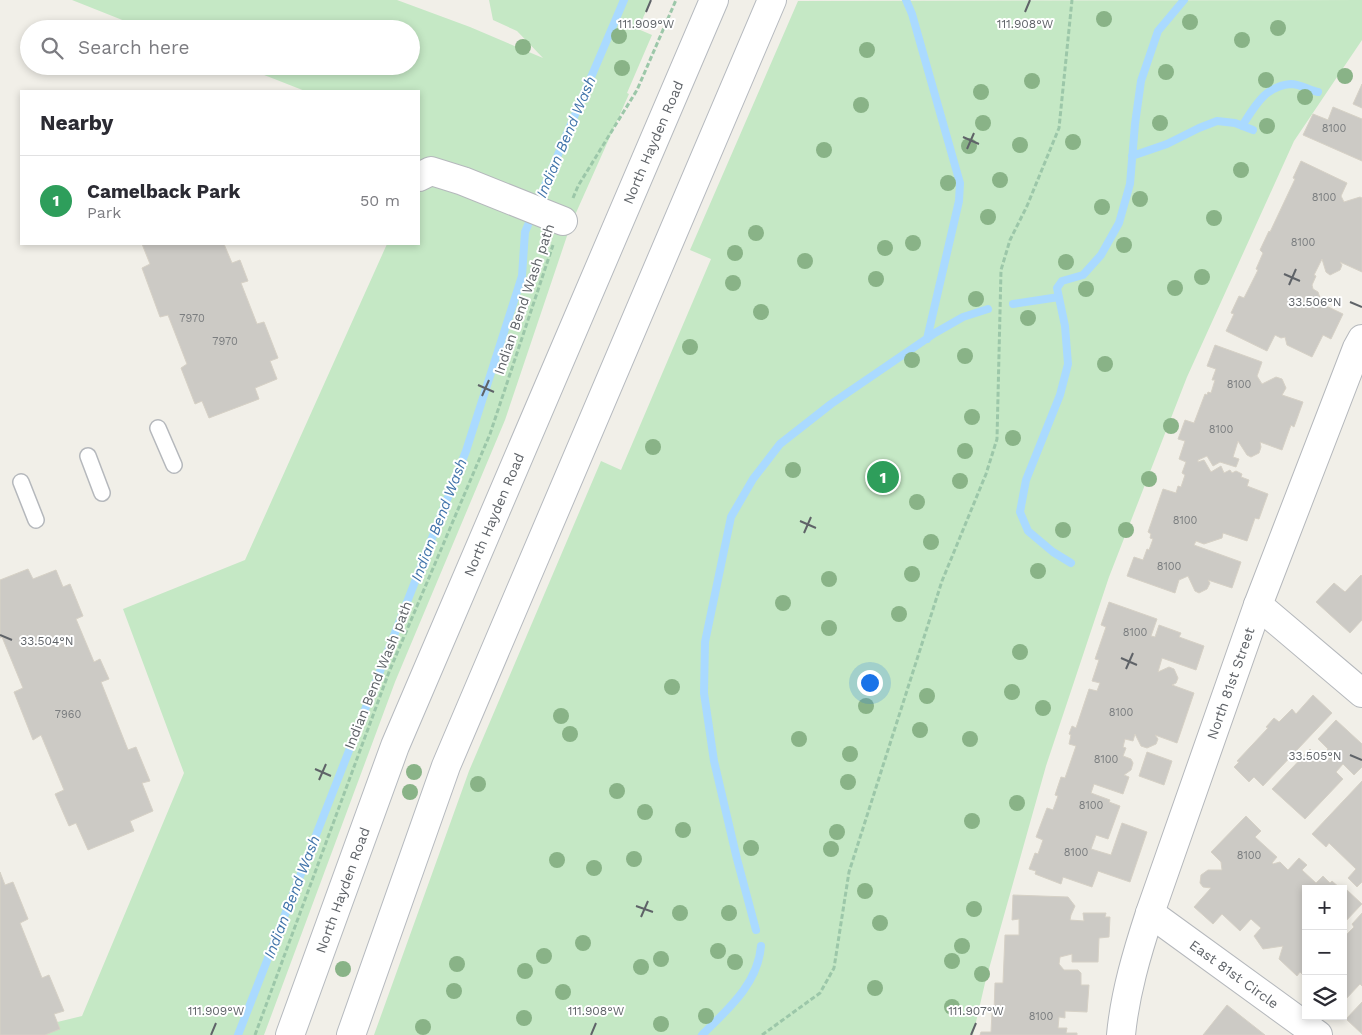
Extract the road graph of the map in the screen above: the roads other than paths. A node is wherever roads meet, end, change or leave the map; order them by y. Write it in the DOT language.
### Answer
graph roads {
  1 [pos="714,0"];
  2 [pos="772,0"];
  3 [pos="420,177"];
  4 [pos="563,221"];
  5 [pos="1362,339"];
  6 [pos="158,428"];
  7 [pos="88,456"];
  8 [pos="174,465"];
  9 [pos="21,482"];
  10 [pos="102,493"];
  11 [pos="36,520"];
  12 [pos="1258,605"];
  13 [pos="1362,693"];
  14 [pos="1150,913"];
  15 [pos="290,1035"];
  16 [pos="352,1035"];
  17 [pos="1121,1035"];
  18 [pos="1318,1035"];
  1 -- 15 [label="main road, North Hayden Road"];
  2 -- 16 [label="main road"];
  3 -- 4 [label="main road"];
  5 -- 12 [label="main road, North 81st Street"];
  6 -- 8 [label="lane"];
  7 -- 10 [label="lane"];
  9 -- 11 [label="lane"];
  12 -- 13 [label="main road"];
  12 -- 14 [label="main road, North 81st Street"];
  14 -- 17 [label="main road, North 81st Street"];
  14 -- 18 [label="main road, East 81st Circle"];
}
